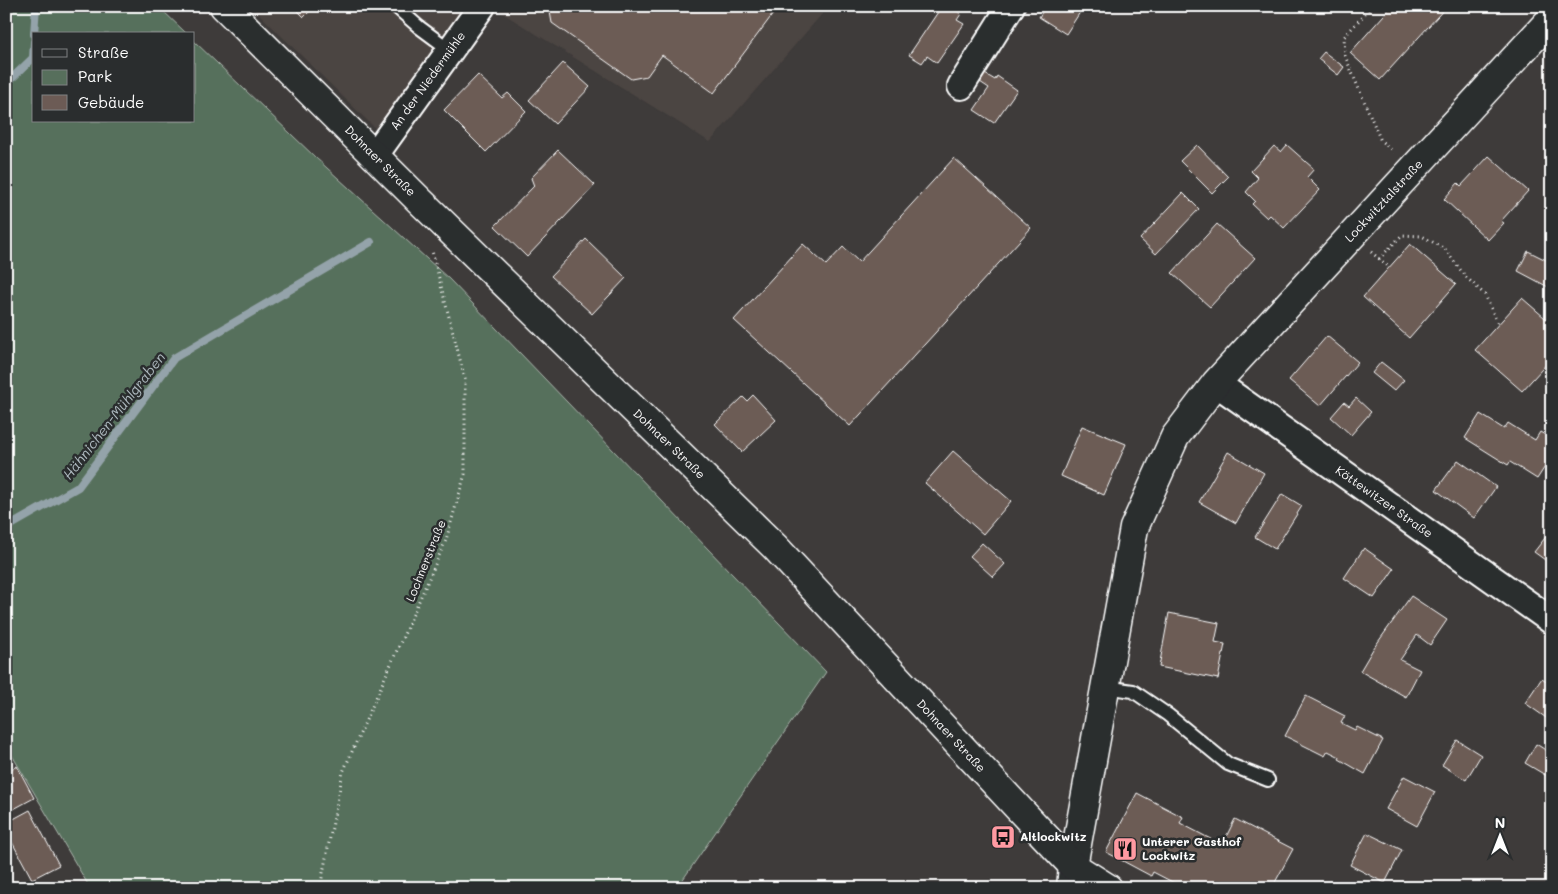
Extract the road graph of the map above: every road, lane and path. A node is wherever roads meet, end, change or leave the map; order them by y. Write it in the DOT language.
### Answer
graph roads {
  1 [pos="224,6"];
  2 [pos="395,6"];
  3 [pos="482,6"];
  4 [pos="1011,6"];
  5 [pos="1372,6"];
  6 [pos="1552,18"];
  7 [pos="450,50"];
  8 [pos="961,86"];
  9 [pos="375,155"];
  10 [pos="1413,169"];
  11 [pos="431,247"];
  12 [pos="1389,267"];
  13 [pos="1498,324"];
  14 [pos="1216,383"];
  15 [pos="1552,621"];
  16 [pos="1105,687"];
  17 [pos="1268,780"];
  18 [pos="1072,877"];
  19 [pos="320,888"];
  20 [pos="1108,888"];
  1 -- 9 [label="main road, Dohnaer Straße"];
  2 -- 7 [label="lane"];
  3 -- 7 [label="street, An der Niedermühle"];
  4 -- 8 [label="street"];
  5 -- 10 [label="path"];
  6 -- 10 [label="main road, Lockwitztalstraße"];
  7 -- 9 [label="street, An der Niedermühle"];
  9 -- 18 [label="main road, Dohnaer Straße"];
  10 -- 14 [label="main road, Lockwitztalstraße"];
  11 -- 19 [label="path, Lochnerstraße"];
  12 -- 13 [label="path"];
  14 -- 15 [label="street, Köttewitzer Straße"];
  14 -- 16 [label="main road, Lockwitztalstraße"];
  16 -- 17 [label="lane"];
  16 -- 18 [label="main road, Lockwitztalstraße"];
  18 -- 20 [label="main road, Dohnaer Straße"];
}
